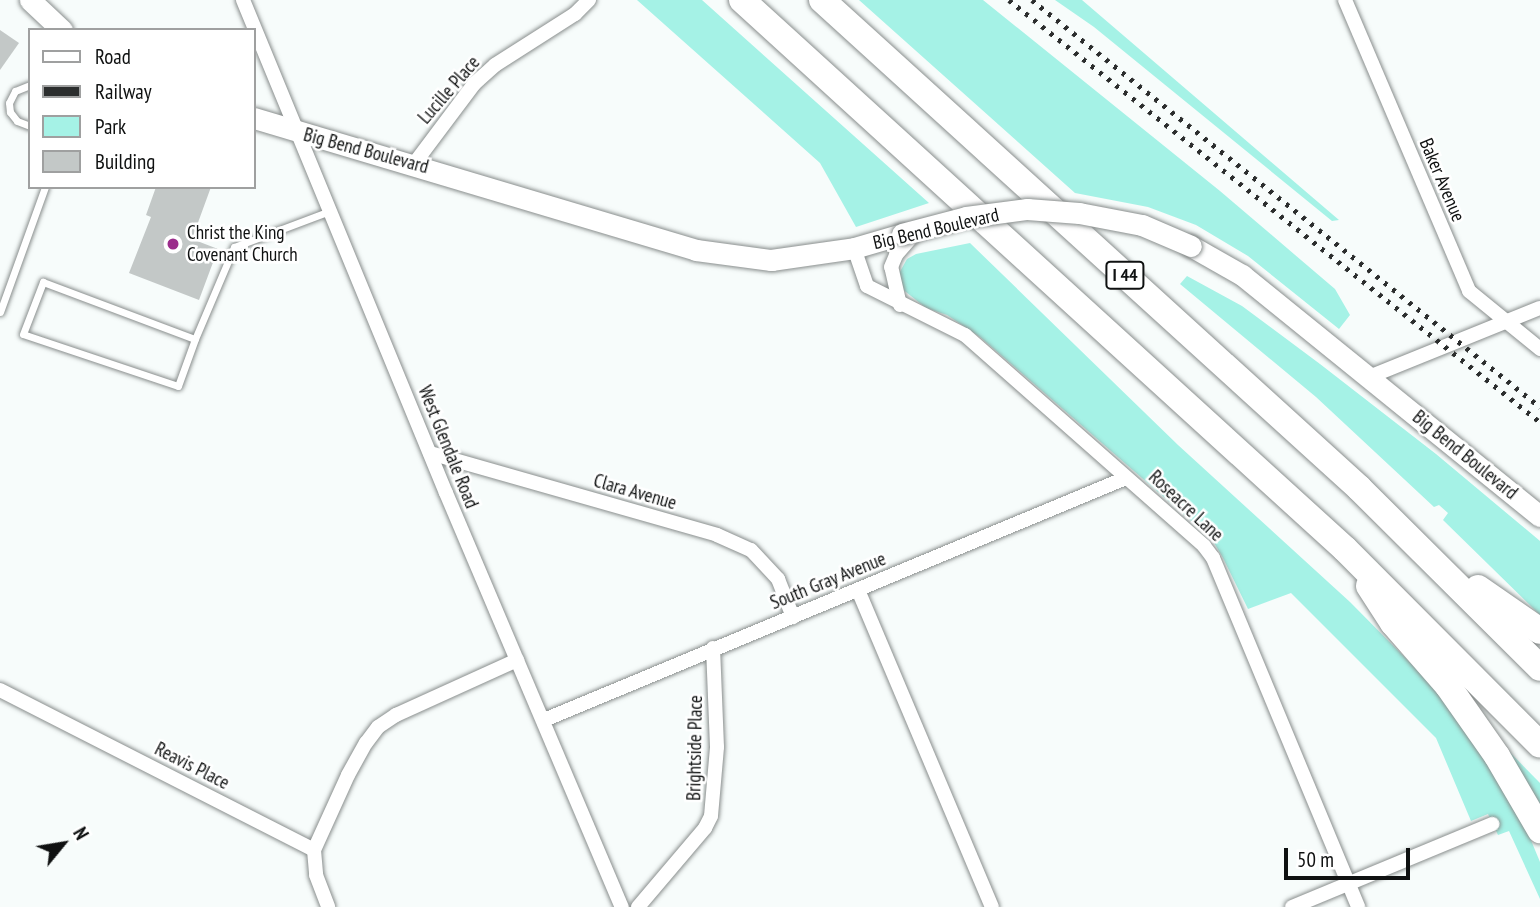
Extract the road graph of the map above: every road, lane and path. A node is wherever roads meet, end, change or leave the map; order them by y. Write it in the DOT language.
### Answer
graph roads {
  1 [pos="30,0"];
  2 [pos="243,0"];
  3 [pos="589,0"];
  4 [pos="743,0"];
  5 [pos="822,0"];
  6 [pos="1345,0"];
  7 [pos="60,28"];
  8 [pos="255,28"];
  9 [pos="256,31"];
  10 [pos="28,86"];
  11 [pos="256,119"];
  12 [pos="28,125"];
  13 [pos="298,133"];
  14 [pos="414,164"];
  15 [pos="43,189"];
  16 [pos="330,211"];
  17 [pos="909,232"];
  18 [pos="855,248"];
  19 [pos="900,305"];
  20 [pos="1540,307"];
  21 [pos="0,312"];
  22 [pos="1506,322"];
  23 [pos="195,339"];
  24 [pos="1540,349"];
  25 [pos="1369,377"];
  26 [pos="430,453"];
  27 [pos="1126,478"];
  28 [pos="1540,516"];
  29 [pos="1345,549"];
  30 [pos="1425,552"];
  31 [pos="858,590"];
  32 [pos="793,617"];
  33 [pos="1540,631"];
  34 [pos="713,648"];
  35 [pos="517,660"];
  36 [pos="1540,668"];
  37 [pos="0,690"];
  38 [pos="544,720"];
  39 [pos="1540,745"];
  40 [pos="1492,824"];
  41 [pos="1540,830"];
  42 [pos="314,850"];
  43 [pos="1348,884"];
  44 [pos="328,907"];
  45 [pos="622,907"];
  46 [pos="638,907"];
  47 [pos="992,907"];
  48 [pos="1292,907"];
  49 [pos="1358,907"];
  1 -- 7 [label="main road"];
  2 -- 8 [label="street, West Glendale Road"];
  3 -- 14 [label="street, Lucille Place"];
  4 -- 29 [label="highway"];
  5 -- 30 [label="highway, I 44"];
  6 -- 22 [label="street, Baker Avenue"];
  9 -- 13 [label="street, West Glendale Road"];
  10 -- 12 [label="lane"];
  11 -- 13 [label="main road, Big Bend Boulevard"];
  13 -- 14 [label="main road, Big Bend Boulevard"];
  13 -- 16 [label="street, West Glendale Road"];
  14 -- 18 [label="main road, Big Bend Boulevard"];
  15 -- 21 [label="lane"];
  16 -- 23 [label="lane"];
  16 -- 26 [label="street, West Glendale Road"];
  17 -- 18 [label="main road, Big Bend Boulevard"];
  17 -- 19 [label="street"];
  17 -- 25 [label="main road, Big Bend Boulevard, bridge"];
  18 -- 19 [label="street, Roseacre Lane"];
  19 -- 27 [label="street, Roseacre Lane"];
  20 -- 22 [label="street"];
  22 -- 24 [label="street, Baker Avenue"];
  22 -- 25 [label="street"];
  23 -- 23 [label="lane"];
  25 -- 28 [label="main road, Big Bend Boulevard"];
  26 -- 32 [label="street, Clara Avenue"];
  26 -- 35 [label="street, West Glendale Road"];
  27 -- 31 [label="street, South Gray Avenue"];
  27 -- 43 [label="street, Roseacre Lane"];
  29 -- 39 [label="highway"];
  29 -- 41 [label="highway"];
  30 -- 33 [label="highway"];
  30 -- 36 [label="highway, I 44"];
  31 -- 32 [label="street, South Gray Avenue"];
  31 -- 47 [label="street"];
  32 -- 34 [label="street, South Gray Avenue"];
  34 -- 38 [label="street, South Gray Avenue"];
  34 -- 46 [label="street, Brightside Place"];
  35 -- 38 [label="street, West Glendale Road"];
  35 -- 42 [label="street"];
  37 -- 42 [label="street, Reavis Place"];
  38 -- 45 [label="street, West Glendale Road"];
  40 -- 43 [label="street"];
  42 -- 44 [label="street"];
  43 -- 48 [label="street"];
  43 -- 49 [label="street, Roseacre Lane"];
}
